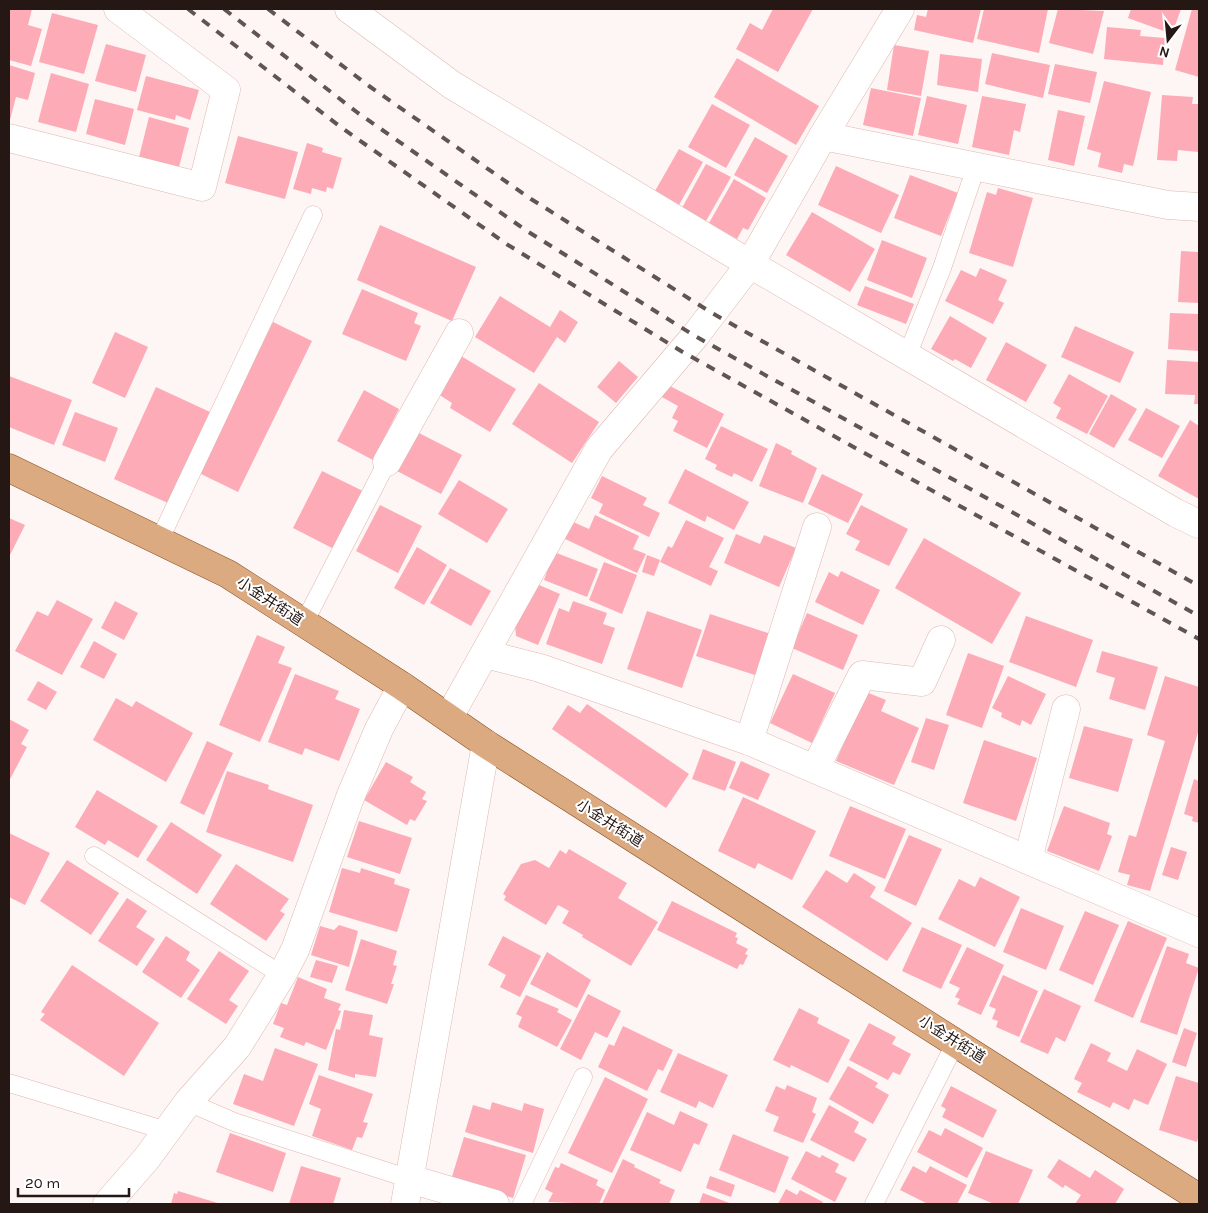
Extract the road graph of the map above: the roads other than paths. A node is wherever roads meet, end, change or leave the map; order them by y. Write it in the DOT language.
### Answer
graph roads {
  1 [pos="118,9"];
  2 [pos="349,9"];
  3 [pos="899,9"];
  4 [pos="823,136"];
  5 [pos="9,138"];
  6 [pos="976,167"];
  7 [pos="1199,207"];
  8 [pos="312,215"];
  9 [pos="750,264"];
  10 [pos="459,333"];
  11 [pos="907,356"];
  12 [pos="387,462"];
  13 [pos="9,468"];
  14 [pos="1199,524"];
  15 [pos="816,527"];
  16 [pos="159,541"];
  17 [pos="304,623"];
  18 [pos="941,640"];
  19 [pos="485,654"];
  20 [pos="402,686"];
  21 [pos="1066,709"];
  22 [pos="449,718"];
  23 [pos="750,741"];
  24 [pos="486,744"];
  25 [pos="815,769"];
  26 [pos="94,856"];
  27 [pos="1028,860"];
  28 [pos="1199,933"];
  29 [pos="282,975"];
  30 [pos="956,1042"];
  31 [pos="583,1077"];
  32 [pos="9,1083"];
  33 [pos="188,1102"];
  34 [pos="167,1131"];
  35 [pos="408,1192"];
  36 [pos="1199,1198"];
  37 [pos="107,1204"];
  38 [pos="495,1204"];
  39 [pos="522,1204"];
  40 [pos="874,1204"];
  1 -- 5 [label="street"];
  2 -- 9 [label="street"];
  3 -- 4 [label="street"];
  4 -- 6 [label="street"];
  4 -- 9 [label="street"];
  6 -- 7 [label="street"];
  6 -- 11 [label="lane"];
  8 -- 16 [label="lane"];
  9 -- 11 [label="street"];
  9 -- 19 [label="street"];
  10 -- 12 [label="street"];
  11 -- 14 [label="street"];
  12 -- 17 [label="lane"];
  13 -- 16 [label="main road, 小金井街道"];
  15 -- 23 [label="street"];
  16 -- 17 [label="main road, 小金井街道"];
  17 -- 20 [label="main road, 小金井街道"];
  18 -- 25 [label="street"];
  19 -- 22 [label="street"];
  19 -- 23 [label="street"];
  20 -- 22 [label="main road, 小金井街道"];
  20 -- 29 [label="street"];
  21 -- 27 [label="street"];
  22 -- 24 [label="main road, 小金井街道"];
  23 -- 25 [label="street"];
  24 -- 30 [label="main road, 小金井街道"];
  24 -- 35 [label="street"];
  25 -- 27 [label="street"];
  26 -- 29 [label="lane"];
  27 -- 28 [label="street"];
  29 -- 33 [label="street"];
  30 -- 36 [label="main road, 小金井街道"];
  30 -- 40 [label="lane"];
  31 -- 39 [label="lane"];
  32 -- 34 [label="lane"];
  33 -- 34 [label="street"];
  33 -- 35 [label="lane"];
  34 -- 37 [label="street"];
  35 -- 38 [label="street"];
}
